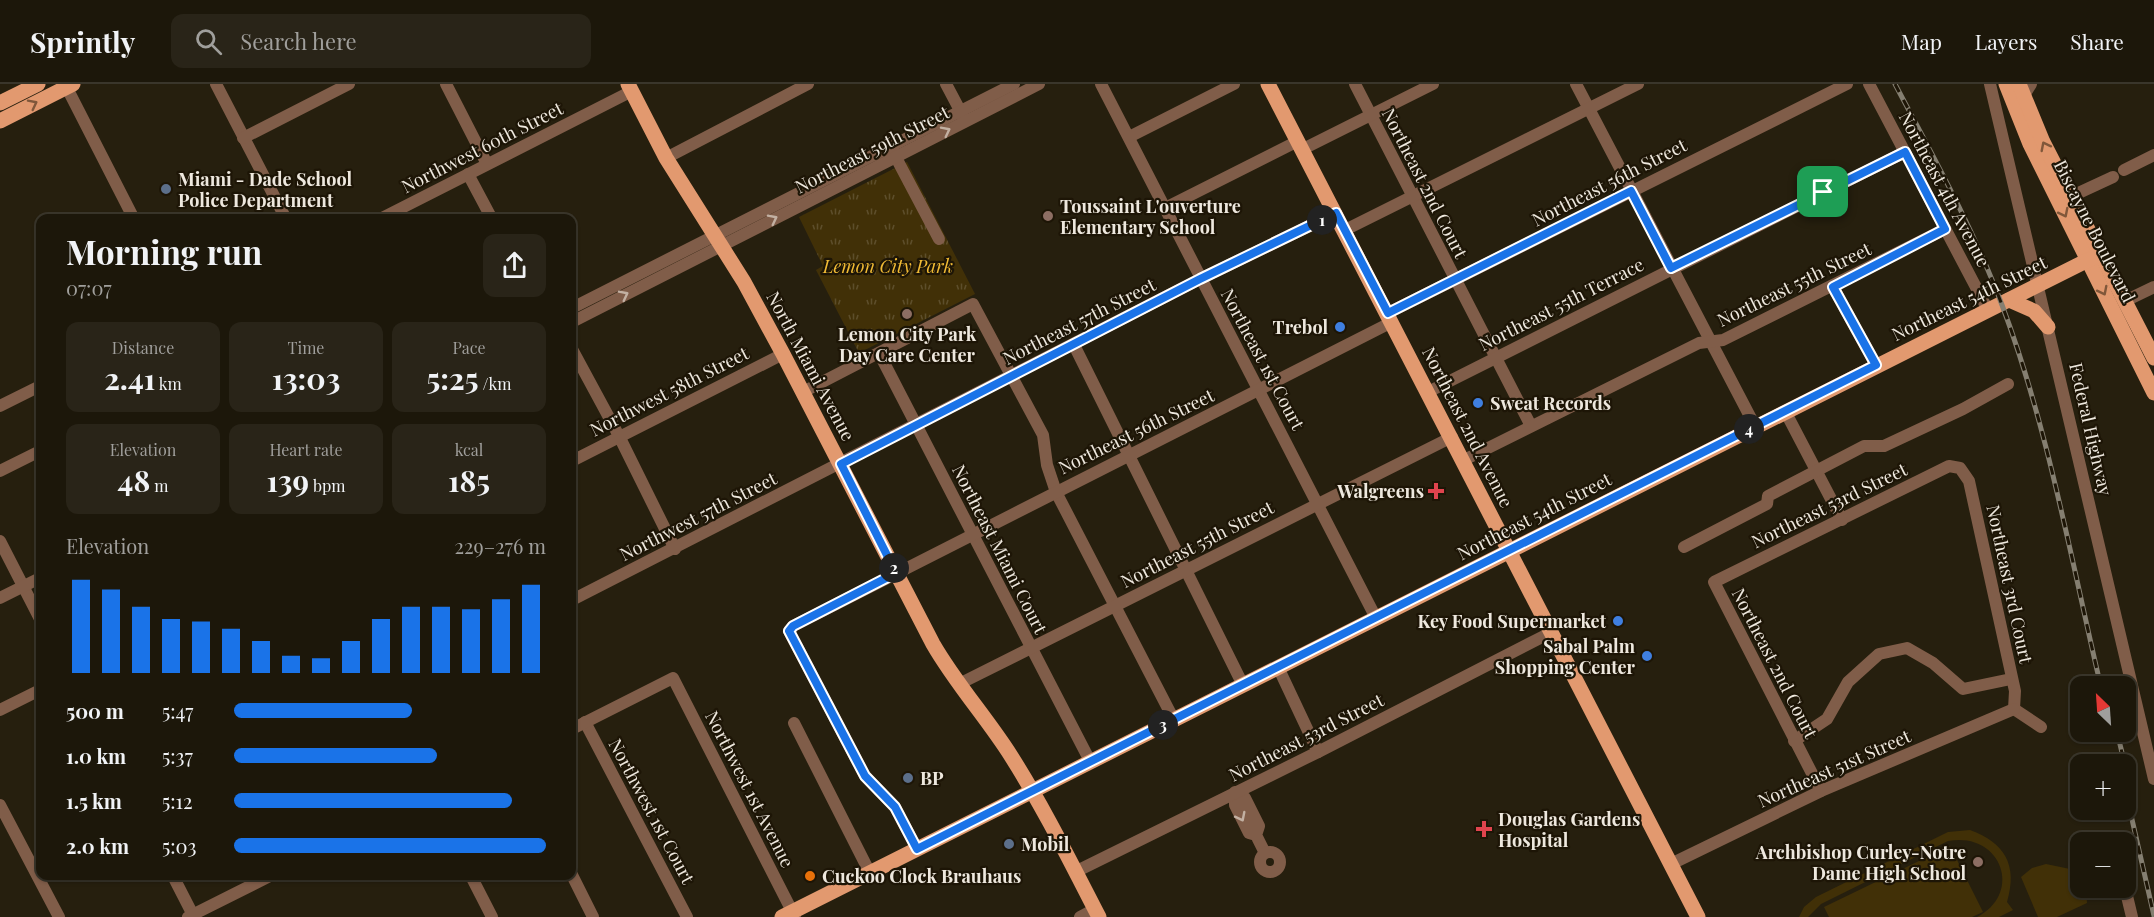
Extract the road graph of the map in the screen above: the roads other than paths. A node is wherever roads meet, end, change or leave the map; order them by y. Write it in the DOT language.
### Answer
graph roads {
  1 [pos="38,84"];
  2 [pos="216,84"];
  3 [pos="349,84"];
  4 [pos="446,84"];
  5 [pos="808,84"];
  6 [pos="946,84"];
  7 [pos="1014,84"];
  8 [pos="1039,84"];
  9 [pos="1101,84"];
  10 [pos="1234,84"];
  11 [pos="1269,84"];
  12 [pos="1355,84"];
  13 [pos="1433,84"];
  14 [pos="1576,84"];
  15 [pos="1638,84"];
  16 [pos="1847,84"];
  17 [pos="1869,84"];
  18 [pos="68,85"];
  19 [pos="1996,85"];
  20 [pos="630,88"];
  21 [pos="2024,88"];
  22 [pos="0,103"];
  23 [pos="1588,110"];
  24 [pos="1370,115"];
  25 [pos="963,116"];
  26 [pos="0,121"];
  27 [pos="1129,137"];
  28 [pos="243,138"];
  29 [pos="1300,145"];
  30 [pos="893,152"];
  31 [pos="1905,152"];
  32 [pos="2154,155"];
  33 [pos="666,158"];
  34 [pos="487,164"];
  35 [pos="468,174"];
  36 [pos="1631,191"];
  37 [pos="1413,196"];
  38 [pos="2072,196"];
  39 [pos="1165,208"];
  40 [pos="1336,213"];
  41 [pos="132,214"];
  42 [pos="283,214"];
  43 [pos="390,214"];
  44 [pos="489,214"];
  45 [pos="1945,229"];
  46 [pos="1345,230"];
  47 [pos="939,239"];
  48 [pos="717,241"];
  49 [pos="2095,257"];
  50 [pos="1671,268"];
  51 [pos="1200,279"];
  52 [pos="1454,280"];
  53 [pos="2038,285"];
  54 [pos="1833,287"];
  55 [pos="2154,287"];
  56 [pos="2009,300"];
  57 [pos="2125,301"];
  58 [pos="576,306"];
  59 [pos="1988,310"];
  60 [pos="1390,317"];
  61 [pos="576,320"];
  62 [pos="2048,327"];
  63 [pos="1710,343"];
  64 [pos="1074,345"];
  65 [pos="879,353"];
  66 [pos="783,354"];
  67 [pos="576,356"];
  68 [pos="1496,357"];
  69 [pos="2154,358"];
  70 [pos="1876,365"];
  71 [pos="1011,376"];
  72 [pos="2008,384"];
  73 [pos="36,388"];
  74 [pos="1260,390"];
  75 [pos="803,392"];
  76 [pos="1428,392"];
  77 [pos="2154,393"];
  78 [pos="0,406"];
  79 [pos="1785,411"];
  80 [pos="915,425"];
  81 [pos="1531,426"];
  82 [pos="1755,426"];
  83 [pos="619,436"];
  84 [pos="1452,437"];
  85 [pos="36,453"];
  86 [pos="1128,455"];
  87 [pos="576,459"];
  88 [pos="1464,460"];
  89 [pos="841,464"];
  90 [pos="1960,468"];
  91 [pos="0,471"];
  92 [pos="1816,472"];
  93 [pos="1056,492"];
  94 [pos="1316,504"];
  95 [pos="1842,520"];
  96 [pos="973,535"];
  97 [pos="0,541"];
  98 [pos="1684,547"];
  99 [pos="675,549"];
  100 [pos="1510,550"];
  101 [pos="1187,570"];
  102 [pos="896,573"];
  103 [pos="36,580"];
  104 [pos="1714,582"];
  105 [pos="24,586"];
  106 [pos="0,598"];
  107 [pos="576,598"];
  108 [pos="1114,607"];
  109 [pos="36,611"];
  110 [pos="1376,618"];
  111 [pos="1552,632"];
  112 [pos="1031,649"];
  113 [pos="1278,667"];
  114 [pos="2011,679"];
  115 [pos="959,684"];
  116 [pos="1243,685"];
  117 [pos="36,692"];
  118 [pos="2014,709"];
  119 [pos="0,710"];
  120 [pos="1173,720"];
  121 [pos="585,722"];
  122 [pos="794,723"];
  123 [pos="576,727"];
  124 [pos="2041,727"];
  125 [pos="1794,741"];
  126 [pos="1318,752"];
  127 [pos="1090,761"];
  128 [pos="2154,779"];
  129 [pos="1032,790"];
  130 [pos="1821,791"];
  131 [pos="1235,792"];
  132 [pos="0,805"];
  133 [pos="917,849"];
  134 [pos="1266,853"];
  135 [pos="1671,864"];
  136 [pos="1075,872"];
  137 [pos="870,873"];
  138 [pos="36,875"];
  139 [pos="39,880"];
  140 [pos="175,880"];
  141 [pos="262,880"];
  142 [pos="473,880"];
  143 [pos="574,880"];
  144 [pos="2127,898"];
  145 [pos="1097,913"];
  146 [pos="790,915"];
  147 [pos="192,916"];
  148 [pos="1696,916"];
  149 [pos="58,917"];
  150 [pos="492,917"];
  151 [pos="593,917"];
  152 [pos="687,917"];
  153 [pos="1080,917"];
  154 [pos="2132,917"];
  1 -- 22 [label="main road"];
  2 -- 28 [label="street"];
  3 -- 28 [label="street"];
  4 -- 34 [label="street"];
  5 -- 33 [label="street"];
  6 -- 25 [label="street"];
  7 -- 25 [label="street, Northeast 59th Street"];
  8 -- 25 [label="street, Northeast 59th Street"];
  9 -- 27 [label="street, Northeast 1st Court"];
  10 -- 27 [label="street"];
  11 -- 29 [label="main road, Northeast 2nd Avenue"];
  12 -- 24 [label="street, Northeast 2nd Court"];
  13 -- 24 [label="street"];
  14 -- 23 [label="street"];
  15 -- 23 [label="street"];
  16 -- 36 [label="street, Northeast 56th Street"];
  17 -- 31 [label="street, Northeast 4th Avenue"];
  26 -- 18 [label="main road, one-way"];
  18 -- 41 [label="street"];
  19 -- 49 [label="main road, Biscayne Boulevard, one-way"];
  19 -- 53 [label="street, Federal Highway"];
  20 -- 33 [label="main road, North Miami Avenue"];
  20 -- 34 [label="street, Northwest 60th Street"];
  38 -- 21 [label="main road, Biscayne Boulevard, one-way"];
  23 -- 36 [label="street"];
  23 -- 37 [label="street"];
  24 -- 29 [label="street"];
  24 -- 37 [label="street, Northeast 2nd Court"];
  25 -- 30 [label="street, Northeast 59th Street"];
  27 -- 39 [label="street, Northeast 1st Court"];
  28 -- 42 [label="street"];
  29 -- 39 [label="street"];
  29 -- 40 [label="main road, Northeast 2nd Avenue"];
  30 -- 47 [label="street"];
  30 -- 48 [label="street, Northeast 59th Street"];
  31 -- 45 [label="street, Northeast 4th Avenue"];
  31 -- 50 [label="street, Northeast 55th Terrace"];
  32 -- 38 [label="street"];
  33 -- 48 [label="main road, North Miami Avenue"];
  34 -- 35 [label="street, Northwest 60th Street"];
  35 -- 43 [label="street, Northwest 60th Street"];
  35 -- 44 [label="street"];
  36 -- 50 [label="street"];
  36 -- 52 [label="street, Northeast 56th Street"];
  37 -- 46 [label="street"];
  37 -- 52 [label="street, Northeast 2nd Court"];
  38 -- 49 [label="main road, Biscayne Boulevard"];
  39 -- 51 [label="street, Northeast 1st Court"];
  40 -- 46 [label="main road, Northeast 2nd Avenue"];
  40 -- 51 [label="street, Northeast 57th Street"];
  45 -- 54 [label="street, Northeast 55th Street"];
  45 -- 59 [label="street, Northeast 4th Avenue"];
  46 -- 60 [label="main road, Northeast 2nd Avenue"];
  48 -- 58 [label="street"];
  61 -- 48 [label="street, one-way"];
  48 -- 66 [label="main road, North Miami Avenue"];
  49 -- 53 [label="main road, Northeast 54th Street"];
  49 -- 57 [label="main road, Biscayne Boulevard"];
  49 -- 77 [label="main road, Biscayne Boulevard, one-way"];
  50 -- 63 [label="street"];
  50 -- 68 [label="street, Northeast 55th Terrace"];
  51 -- 64 [label="street, Northeast 57th Street"];
  51 -- 74 [label="street, Northeast 1st Court"];
  52 -- 60 [label="street, Northeast 56th Street"];
  52 -- 68 [label="street, Northeast 2nd Court"];
  53 -- 56 [label="main road, Northeast 54th Street"];
  53 -- 62 [label="street, Federal Highway"];
  54 -- 63 [label="street, Northeast 55th Street"];
  54 -- 70 [label="street"];
  55 -- 57 [label="street"];
  56 -- 59 [label="main road, Northeast 54th Street"];
  56 -- 62 [label="main road"];
  57 -- 69 [label="main road, Biscayne Boulevard"];
  59 -- 70 [label="main road, Northeast 54th Street"];
  60 -- 74 [label="street, Northeast 56th Street"];
  60 -- 76 [label="main road, Northeast 2nd Avenue"];
  62 -- 128 [label="street, Federal Highway"];
  63 -- 81 [label="street, Northeast 55th Street"];
  63 -- 82 [label="street"];
  64 -- 71 [label="street, Northeast 57th Street"];
  64 -- 86 [label="street"];
  65 -- 71 [label="street"];
  65 -- 75 [label="street"];
  65 -- 80 [label="street, Northeast Miami Court"];
  66 -- 75 [label="main road, North Miami Avenue"];
  66 -- 83 [label="street, Northwest 58th Street"];
  67 -- 83 [label="street"];
  68 -- 76 [label="street, Northeast 55th Terrace"];
  68 -- 81 [label="street, Northeast 2nd Court"];
  70 -- 79 [label="main road, Northeast 54th Street"];
  71 -- 80 [label="street, Northeast 57th Street"];
  71 -- 93 [label="street"];
  72 -- 92 [label="street"];
  73 -- 78 [label="street"];
  74 -- 86 [label="street, Northeast 56th Street"];
  74 -- 94 [label="street, Northeast 1st Court"];
  75 -- 89 [label="main road, North Miami Avenue"];
  76 -- 84 [label="main road, Northeast 2nd Avenue"];
  79 -- 82 [label="main road, Northeast 54th Street"];
  79 -- 92 [label="street"];
  80 -- 89 [label="street, Northeast 57th Street"];
  80 -- 96 [label="street, Northeast Miami Court"];
  81 -- 88 [label="street, Northeast 55th Street"];
  82 -- 100 [label="main road, Northeast 54th Street"];
  83 -- 87 [label="street, Northwest 58th Street"];
  83 -- 99 [label="street"];
  84 -- 88 [label="main road, Northeast 2nd Avenue"];
  84 -- 94 [label="street, Northeast 55th Street"];
  85 -- 91 [label="street"];
  86 -- 93 [label="street, Northeast 56th Street"];
  86 -- 101 [label="street"];
  88 -- 100 [label="main road, Northeast 2nd Avenue"];
  89 -- 99 [label="street, Northwest 57th Street"];
  89 -- 102 [label="main road, North Miami Avenue"];
  90 -- 95 [label="street, Northeast 53rd Street"];
  90 -- 114 [label="street, Northeast 3rd Court"];
  92 -- 95 [label="street"];
  92 -- 98 [label="street"];
  93 -- 96 [label="street, Northeast 56th Street"];
  93 -- 108 [label="street"];
  94 -- 101 [label="street, Northeast 55th Street"];
  94 -- 110 [label="street, Northeast 1st Court"];
  95 -- 104 [label="street, Northeast 53rd Street"];
  96 -- 102 [label="street, Northeast 56th Street"];
  96 -- 112 [label="street, Northeast Miami Court"];
  97 -- 105 [label="street"];
  99 -- 107 [label="street, Northwest 57th Street"];
  100 -- 110 [label="main road, Northeast 54th Street"];
  100 -- 111 [label="main road, Northeast 2nd Avenue"];
  101 -- 108 [label="street, Northeast 55th Street"];
  101 -- 116 [label="street"];
  102 -- 115 [label="main road, North Miami Avenue"];
  102 -- 133 [label="street, Northeast 56th Street"];
  103 -- 105 [label="street"];
  104 -- 125 [label="street, Northeast 2nd Court"];
  105 -- 106 [label="street"];
  105 -- 109 [label="street"];
  108 -- 112 [label="street, Northeast 55th Street"];
  108 -- 120 [label="street"];
  110 -- 113 [label="main road, Northeast 54th Street"];
  111 -- 126 [label="street, Northeast 53rd Street"];
  111 -- 135 [label="main road, Northeast 2nd Avenue"];
  112 -- 115 [label="street, Northeast 55th Street"];
  112 -- 127 [label="street, Northeast Miami Court"];
  113 -- 116 [label="main road, Northeast 54th Street"];
  113 -- 126 [label="street"];
  114 -- 118 [label="street, Northeast 3rd Court"];
  114 -- 125 [label="street"];
  115 -- 129 [label="main road, North Miami Avenue"];
  116 -- 120 [label="main road, Northeast 54th Street"];
  117 -- 119 [label="street"];
  118 -- 124 [label="street"];
  118 -- 130 [label="street, Northeast 51st Street"];
  120 -- 127 [label="main road, Northeast 54th Street"];
  121 -- 123 [label="street"];
  121 -- 146 [label="street, Northwest 1st Avenue"];
  121 -- 152 [label="street, Northwest 1st Court"];
  122 -- 137 [label="street"];
  125 -- 130 [label="street, Northeast 2nd Court"];
  126 -- 131 [label="street, Northeast 53rd Street"];
  127 -- 129 [label="main road, Northeast 54th Street"];
  129 -- 133 [label="main road, Northeast 54th Street"];
  129 -- 136 [label="main road, North Miami Avenue"];
  130 -- 135 [label="street, Northeast 51st Street"];
  131 -- 134 [label="street"];
  131 -- 136 [label="street, Northeast 53rd Street"];
  132 -- 138 [label="street"];
  133 -- 137 [label="main road, Northeast 54th Street"];
  135 -- 148 [label="main road, Northeast 2nd Avenue"];
  136 -- 145 [label="main road, North Miami Avenue"];
  137 -- 146 [label="main road, Northeast 54th Street"];
  139 -- 149 [label="street"];
  140 -- 147 [label="street"];
  141 -- 147 [label="street"];
  142 -- 150 [label="street"];
  143 -- 151 [label="street"];
  144 -- 154 [label="street"];
  145 -- 153 [label="street"];
}
